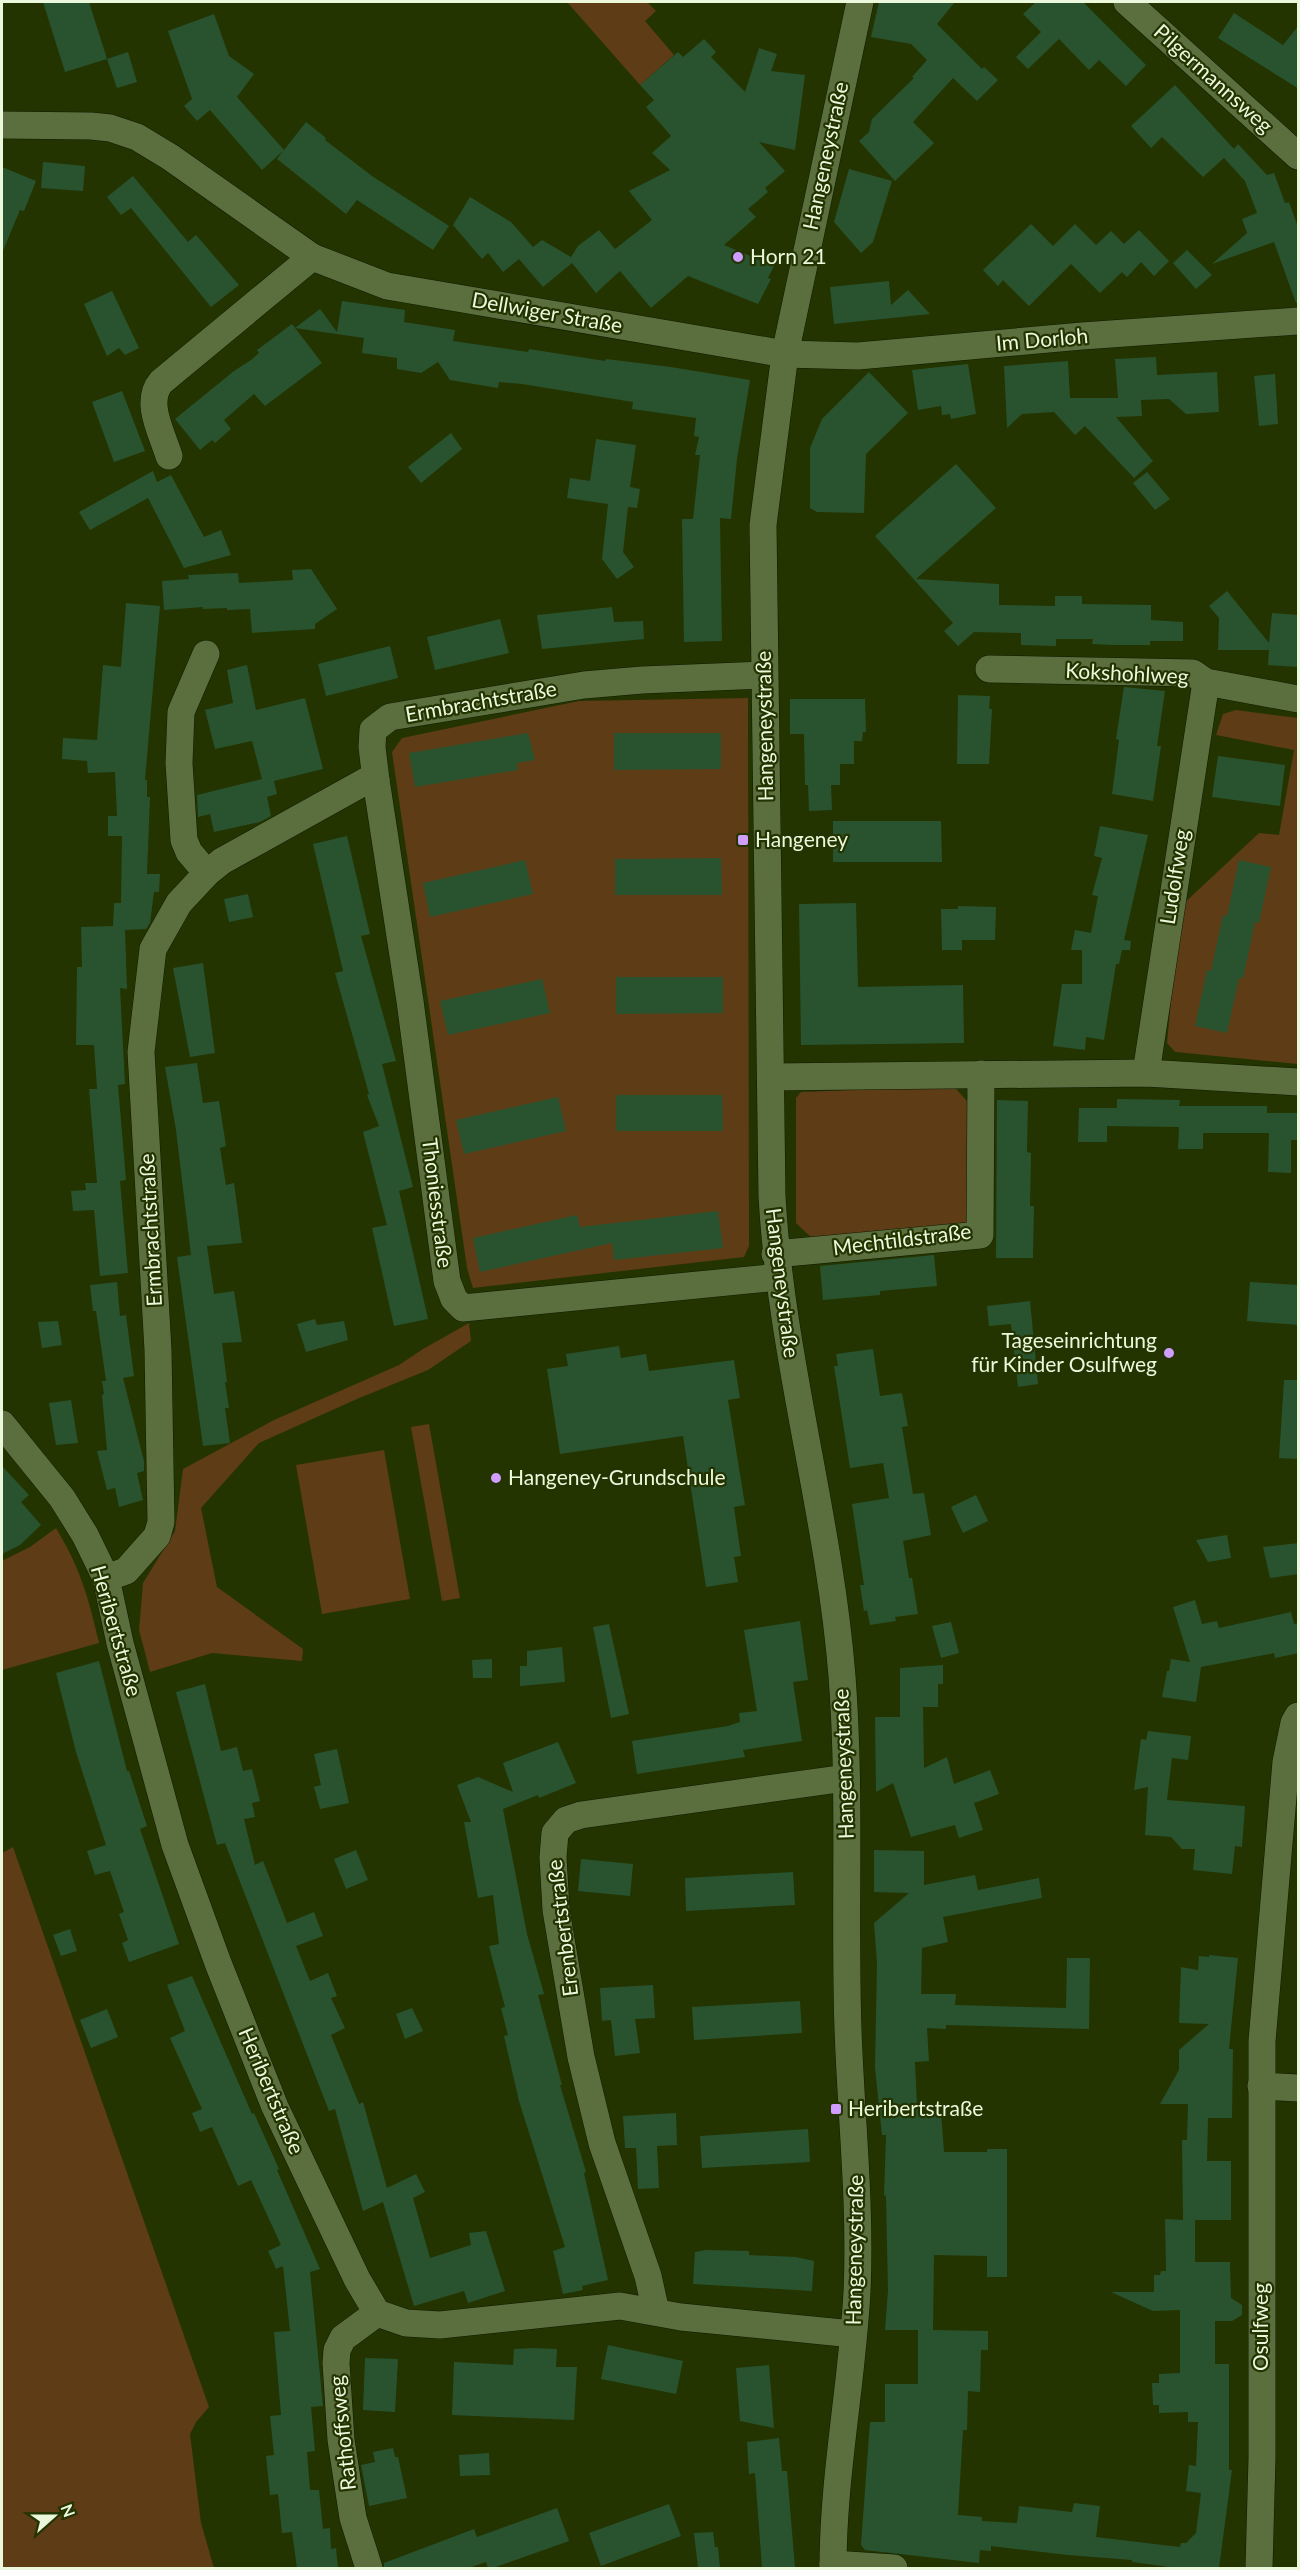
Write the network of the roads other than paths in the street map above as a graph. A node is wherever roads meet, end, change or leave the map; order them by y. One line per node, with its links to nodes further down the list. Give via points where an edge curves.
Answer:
1 (860, 2): 7 (street, Hangeneystraße)
2 (1127, 2): 4 (street, Pilgermannsweg)
3 (2, 125): 5 (street, Dellwiger Straße, via 91,126 136,137)
4 (1299, 156)
5 (312, 257): 7 (street, Dellwiger Straße, via 387,286); 8 (street, via 154,391 152,401)
6 (1299, 321): 7 (street, Im Dorloh, via 858,356)
7 (785, 354): 11 (street, Hangeneystraße, via 763,525)
8 (169, 456)
9 (206, 654): 15 (street, via 181,712 179,763 184,840)
10 (989, 669): 12 (street, Kokshohlweg, via 1193,673)
11 (764, 675): 14 (street, Ermbrachtstraße, via 584,685 390,717 373,730); 18 (street, Hangeneystraße)
12 (1206, 682): 13 (street, Kokshohlweg); 16 (street, Ludolfweg)
13 (1299, 699)
14 (376, 780): 15 (street, Ermbrachtstraße, via 366,781 326,803); 20 (street, Thoniesstraße, via 447,1281 454,1299 464,1308)
15 (207, 873): 22 (street, Ermbrachtstraße, via 179,903 153,949 141,1052 157,1339 161,1522 158,1536 126,1570)
16 (1146, 1073): 17 (street); 19 (street)
17 (981, 1074): 18 (street); 20 (street, Mechtildstraße, via 980,1235)
18 (771, 1077): 20 (street, Hangeneystraße)
19 (1299, 1082)
20 (777, 1265): 24 (street, Hangeneystraße, via 832,1592 842,1676)
21 (2, 1424): 22 (street, Heribertstraße, via 62,1498)
22 (106, 1578): 28 (street, Heribertstraße, via 175,1845 218,1963 275,2107)
23 (1299, 1716): 25 (street, Osulfweg, via 1286,1762)
24 (846, 1778): 27 (street, Erenbertstraße, via 581,1815 566,1820 555,1833 556,1910 581,2057 602,2143 648,2276); 29 (street, Hangeneystraße, via 848,2030 859,2204)
25 (1261, 2086): 26 (street); 33 (street, Osulfweg)
26 (1299, 2088)
27 (656, 2312): 28 (street, via 620,2306 440,2325 406,2323); 29 (street)
28 (377, 2313): 31 (street, Rathoffsweg, via 343,2338 336,2362 341,2440 353,2518)
29 (853, 2334): 30 (street, Hangeneystraße)
30 (833, 2566): 32 (street)
31 (369, 2568)
32 (894, 2568)
33 (1259, 2568)

